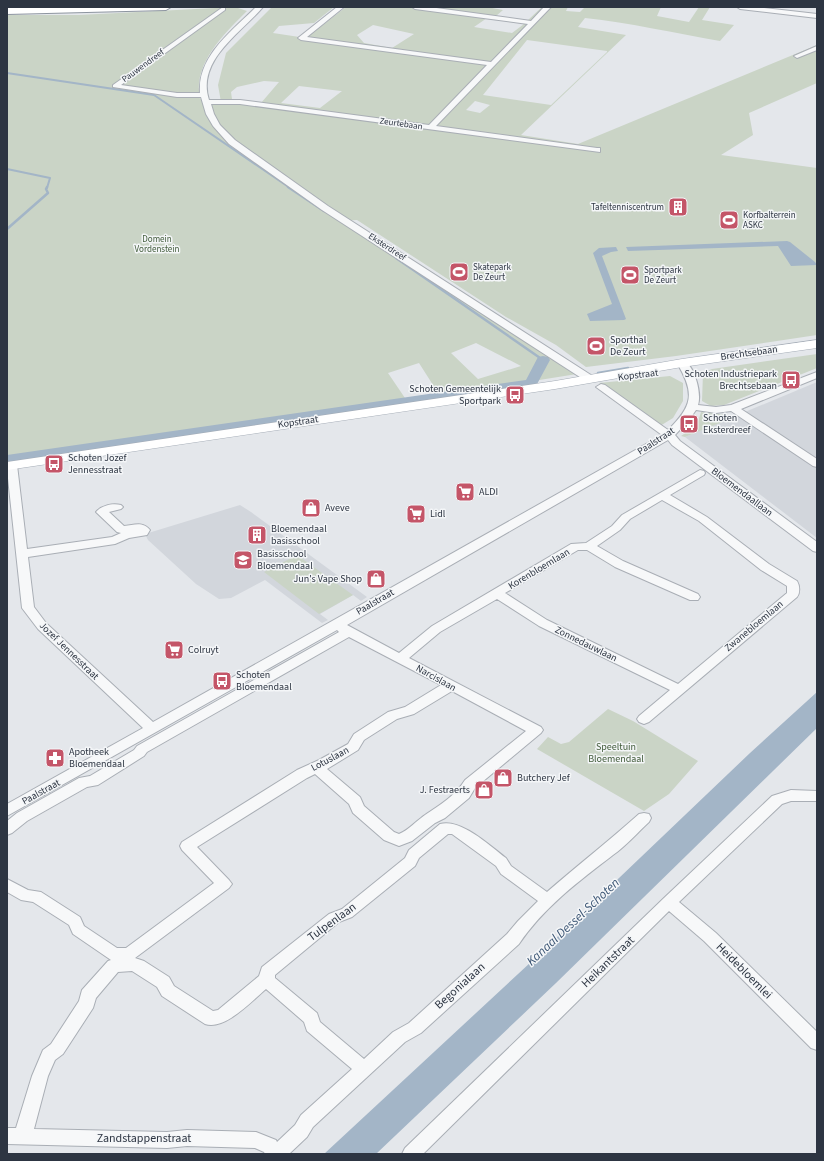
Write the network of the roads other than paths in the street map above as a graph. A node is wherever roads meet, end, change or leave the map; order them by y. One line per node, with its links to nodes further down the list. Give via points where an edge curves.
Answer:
1 (166, 7): 8 (highway)
2 (260, 7): 14 (street, via 218,49 207,69 203,84)
3 (341, 7): 13 (street, via 301,38)
4 (415, 7): 10 (street)
5 (548, 7): 10 (street)
6 (740, 7): 9 (street)
7 (224, 9): 14 (street, Pauwendreef, via 115,86)
8 (7, 11)
9 (817, 16)
10 (532, 23): 13 (street)
11 (817, 48): 12 (street)
12 (797, 56)
13 (493, 64): 15 (street)
14 (205, 99): 15 (street, Zeurtebaan); 21 (street, Eksterdreef, via 217,126 232,142 325,208)
15 (430, 128): 16 (street, Zeurtebaan)
16 (597, 150)
17 (817, 344): 19 (main road, Brechtsebaan)
18 (817, 348): 19 (main road, Brechtsebaan)
19 (684, 366): 21 (main road, Kopstraat, via 622,377); 23 (street, via 695,388)
20 (817, 374): 24 (street)
21 (590, 379): 27 (main road, Kopstraat)
22 (601, 387): 25 (street)
23 (693, 407): 24 (street, via 716,410); 25 (street, Paalstraat, via 689,415)
24 (733, 408): 26 (street)
25 (669, 435): 32 (street, Bloemendaallaan, via 676,443); 36 (street, Paalstraat)
26 (817, 464)
27 (10, 466): 33 (street, Jozef Jennesstraat)
28 (700, 473): 29 (street, Korenbloemlaan)
29 (663, 496): 31 (street, Korenbloemlaan, via 626,517 616,528); 39 (street, Zwanebloemlaan, via 703,519 765,567 793,584 793,594)
30 (117, 507): 33 (street, via 102,512 124,532 115,540)
31 (589, 546): 34 (street, Korenbloemlaan, via 576,547); 35 (street, via 619,564)
32 (817, 548)
33 (21, 554): 41 (street, Jozef Jennesstraat, via 28,608 42,626)
34 (498, 594): 37 (street, Korenbloemlaan, via 436,629); 39 (street, Zonnedauwlaan, via 543,623)
35 (694, 597)
36 (343, 628): 37 (street, Narcislaan); 41 (street, Paalstraat); 46 (street, Paalstraat, via 273,676 267,677 142,749 139,754 93,780 84,782 22,817)
37 (401, 658): 38 (street, Narcislaan)
38 (450, 686): 42 (street, Lotuslaan, via 409,711 393,715 359,737 353,747); 42 (street, Narcislaan, via 536,730 470,784 464,794 440,814 407,837 399,840 389,836 358,809 355,801)
39 (678, 689): 40 (street, Zwanebloemlaan)
40 (644, 719)
41 (152, 729): 44 (street, Paalstraat)
42 (316, 768): 47 (street, Lotuslaan, via 302,774 186,846 224,884 129,954 116,955 78,930 75,921 36,896 26,896)
43 (817, 796): 49 (street, Heikantstraat, via 782,796)
44 (7, 811)
45 (644, 818): 48 (street, Begonialaan)
46 (7, 829)
47 (7, 885)
48 (548, 900): 50 (street, Tulpenlaan, via 455,829 445,828 414,854 410,862 347,913 334,918 268,972); 52 (street, Begonialaan, via 522,925 513,939 415,1028 399,1036)
49 (669, 902): 51 (street, Heidebloemlei); 55 (street, Heikantstraat)
50 (266, 980): 52 (street, via 310,1018 313,1026); 53 (street, Tulpenlaan, via 223,1015 211,1019 166,990 163,982 138,966 114,966 88,995 87,1003 57,1049 49,1055)
51 (817, 1043)
52 (364, 1069): 54 (street, Begonialaan)
53 (15, 1136): 54 (street, Zandstappenstraat, via 256,1140 270,1146)
54 (275, 1154)
55 (411, 1154)

